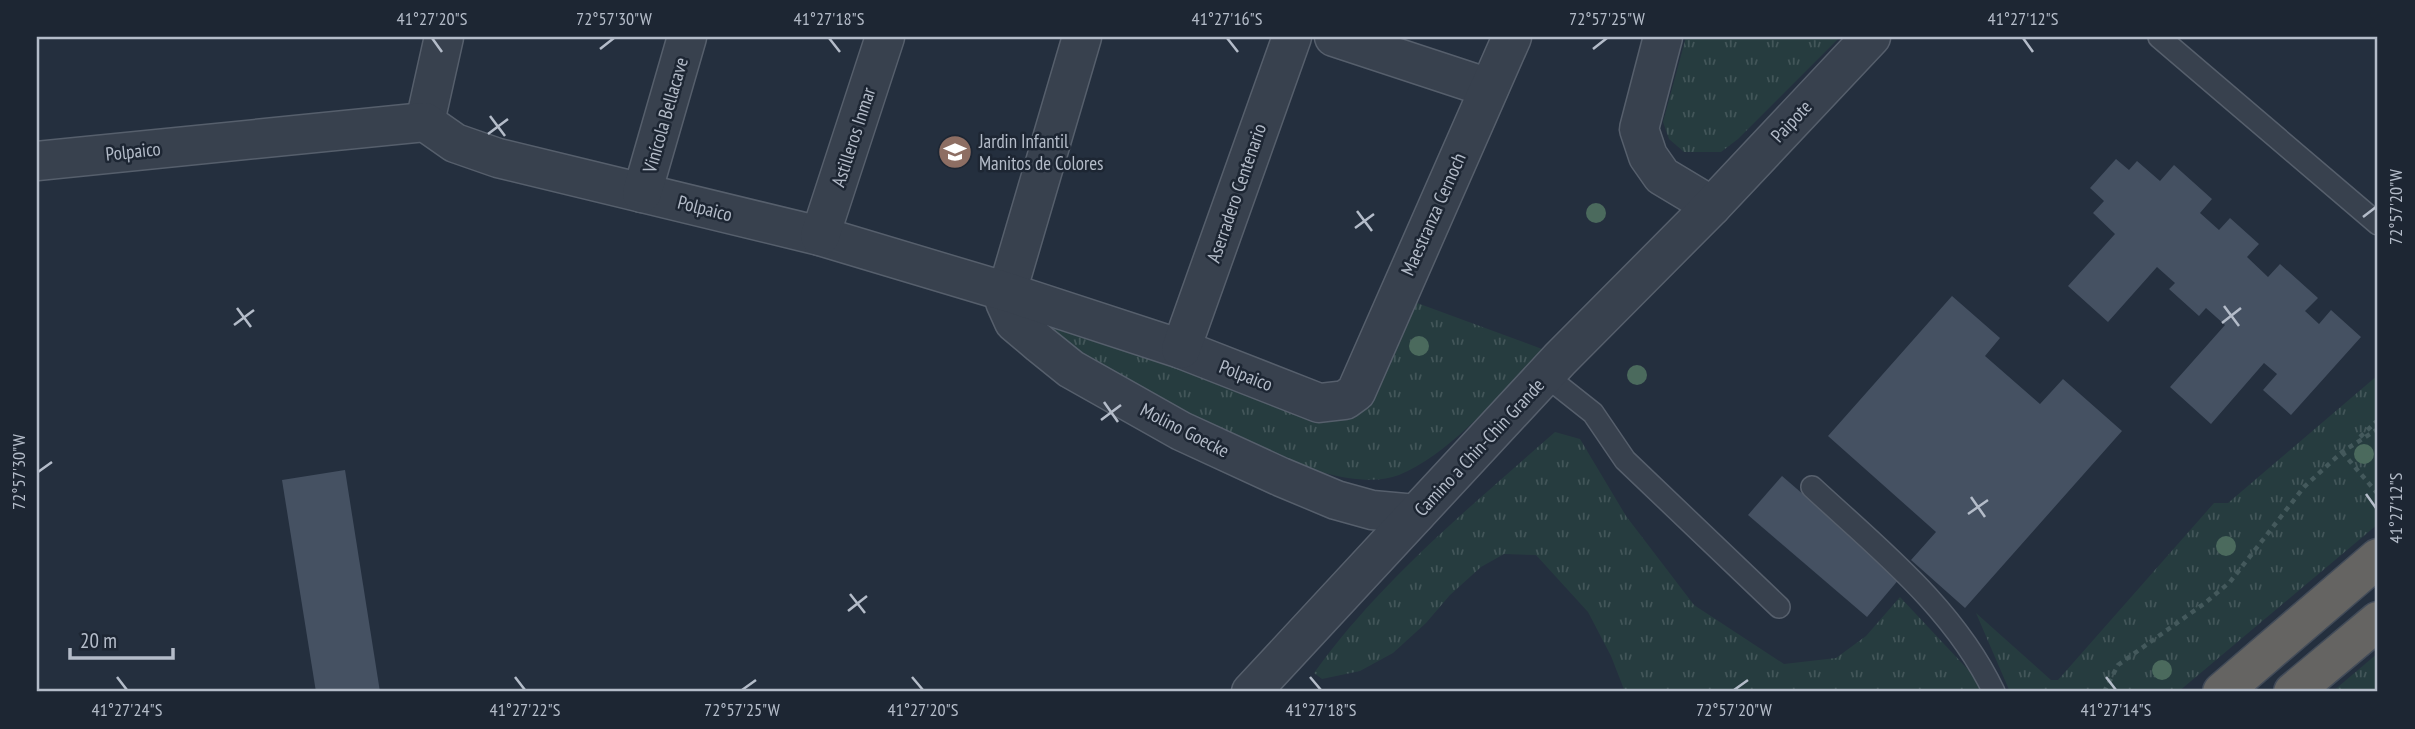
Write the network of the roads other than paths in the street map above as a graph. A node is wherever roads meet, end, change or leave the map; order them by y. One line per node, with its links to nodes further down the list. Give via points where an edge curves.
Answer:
1 (444, 37): 12 (street)
2 (687, 37): 14 (street, Vinícola Bellacave)
3 (885, 37): 17 (street, Astilleros Inmar)
4 (1082, 37): 18 (street)
5 (1292, 37): 19 (street, Aserradero Centenario)
6 (1334, 37): 11 (street)
7 (1512, 37): 11 (street, Maestranza Cernoch)
8 (1663, 37): 15 (street, via 1639,129 1648,156 1662,176)
9 (1871, 37): 15 (street, Paipote)
10 (2159, 37): 16 (lane)
11 (1489, 88): 21 (street, Maestranza Cernoch)
12 (425, 122): 13 (street, Polpaico); 14 (street, Polpaico, via 455,143 498,158)
13 (37, 161)
14 (642, 193): 17 (street, Polpaico)
15 (1712, 206): 20 (street, Camino a Chin-Chin Grande)
16 (2378, 225)
17 (820, 236): 18 (street, Polpaico)
18 (1007, 292): 19 (street, Polpaico); 23 (street, Molino Goecke, via 1005,302 1014,322 1071,369 1181,430 1336,499 1372,510)
19 (1181, 349): 21 (street, Polpaico, via 1319,403 1345,400)
20 (1545, 375): 23 (street, Camino a Chin-Chin Grande); 25 (lane, via 1593,413 1625,460)
21 (1356, 392)
22 (1812, 487): 28 (lane, via 1918,586 1976,659)
23 (1416, 513): 27 (street, Camino a Chin-Chin Grande)
24 (2378, 558): 29 (highway)
25 (1779, 607)
26 (2378, 621): 30 (highway)
27 (1251, 692)
28 (1994, 692)
29 (2222, 692)
30 (2293, 692)

